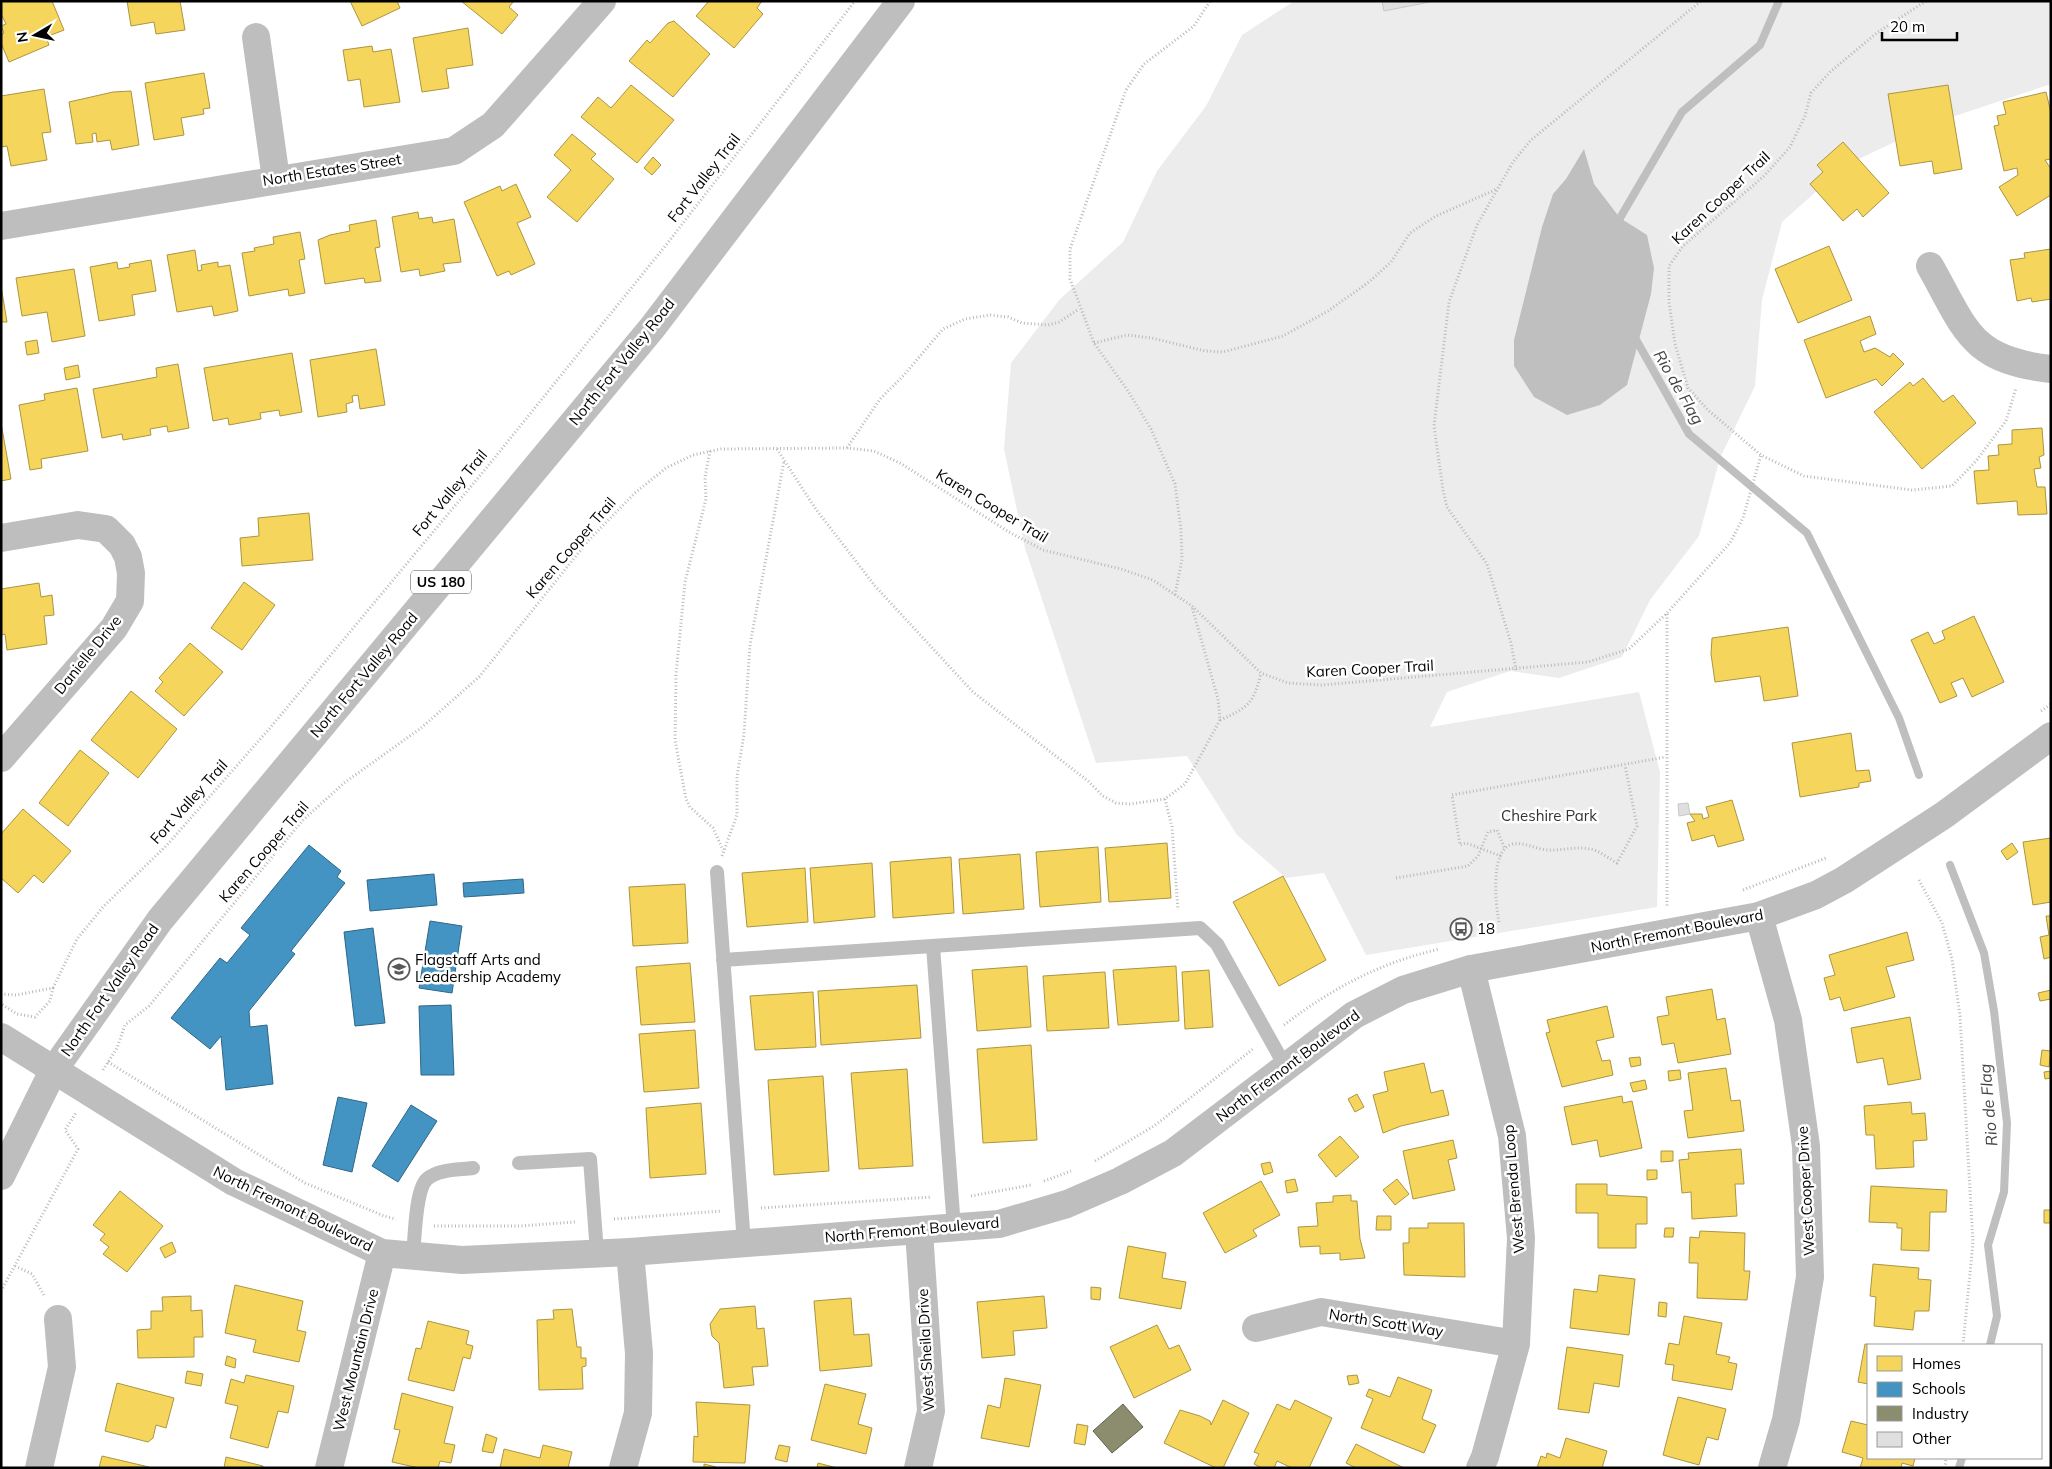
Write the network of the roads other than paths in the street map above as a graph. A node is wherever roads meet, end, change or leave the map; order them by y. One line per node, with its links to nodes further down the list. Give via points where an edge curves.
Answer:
1 (602, 1): 4 (street, North Estates Street, via 493,125 454,151)
2 (901, 1): 18 (street, North Fort Valley Road / US 180, via 652,328 160,920)
3 (256, 37): 4 (street)
4 (276, 179): 5 (street, North Estates Street)
5 (1, 226)
6 (1930, 266): 7 (street, via 1970,337 1992,355 2022,366)
7 (2051, 369)
8 (1, 538): 10 (street, Danielle Drive, via 78,524 106,529 122,545 132,573 130,601 114,628)
9 (2043, 726): 12 (street, North Fremont Boulevard, via 1944,815 1844,880 1816,895)
10 (1, 758)
11 (717, 872): 14 (lane)
12 (1759, 916): 15 (street, North Fremont Boulevard); 37 (street, West Cooper Drive, via 1788,1020 1806,1146 1810,1277 1786,1420)
13 (933, 946): 14 (lane); 17 (lane, via 1200,928 1217,944); 22 (lane)
14 (723, 960): 24 (lane)
15 (1471, 969): 17 (street, North Fremont Boulevard, via 1403,990 1362,1011); 31 (street, West Brenda Loop, via 1512,1136 1521,1238)
16 (1, 1037): 18 (street, North Fremont Boulevard)
17 (1285, 1066): 22 (street, North Fremont Boulevard, via 1173,1153 1120,1181 1067,1204 999,1224)
18 (53, 1071): 21 (street, North Fort Valley Road / US 180); 26 (street, North Fremont Boulevard, via 234,1182)
19 (519, 1163): 27 (lane, via 590,1159)
20 (473, 1168): 28 (lane, via 441,1172 426,1179 419,1196)
21 (1, 1176)
22 (954, 1228): 23 (street, North Fremont Boulevard)
23 (919, 1231): 24 (street, North Fremont Boulevard); 35 (street, West Sheila Drive, via 931,1411)
24 (744, 1244): 25 (street, North Fremont Boulevard)
25 (630, 1252): 27 (street, North Fremont Boulevard); 34 (street, via 639,1353 638,1413)
26 (382, 1253): 28 (street, North Fremont Boulevard); 33 (street, West Mountain Drive)
27 (597, 1254): 28 (street, North Fremont Boulevard, via 462,1260)
28 (413, 1256)
29 (58, 1319): 32 (street, via 62,1367)
30 (1256, 1328): 31 (street, North Scott Way, via 1321,1312)
31 (1516, 1344): 36 (street, West Brenda Loop)
32 (39, 1468)
33 (330, 1468)
34 (623, 1468)
35 (918, 1468)
36 (1480, 1468)
37 (1772, 1468)

